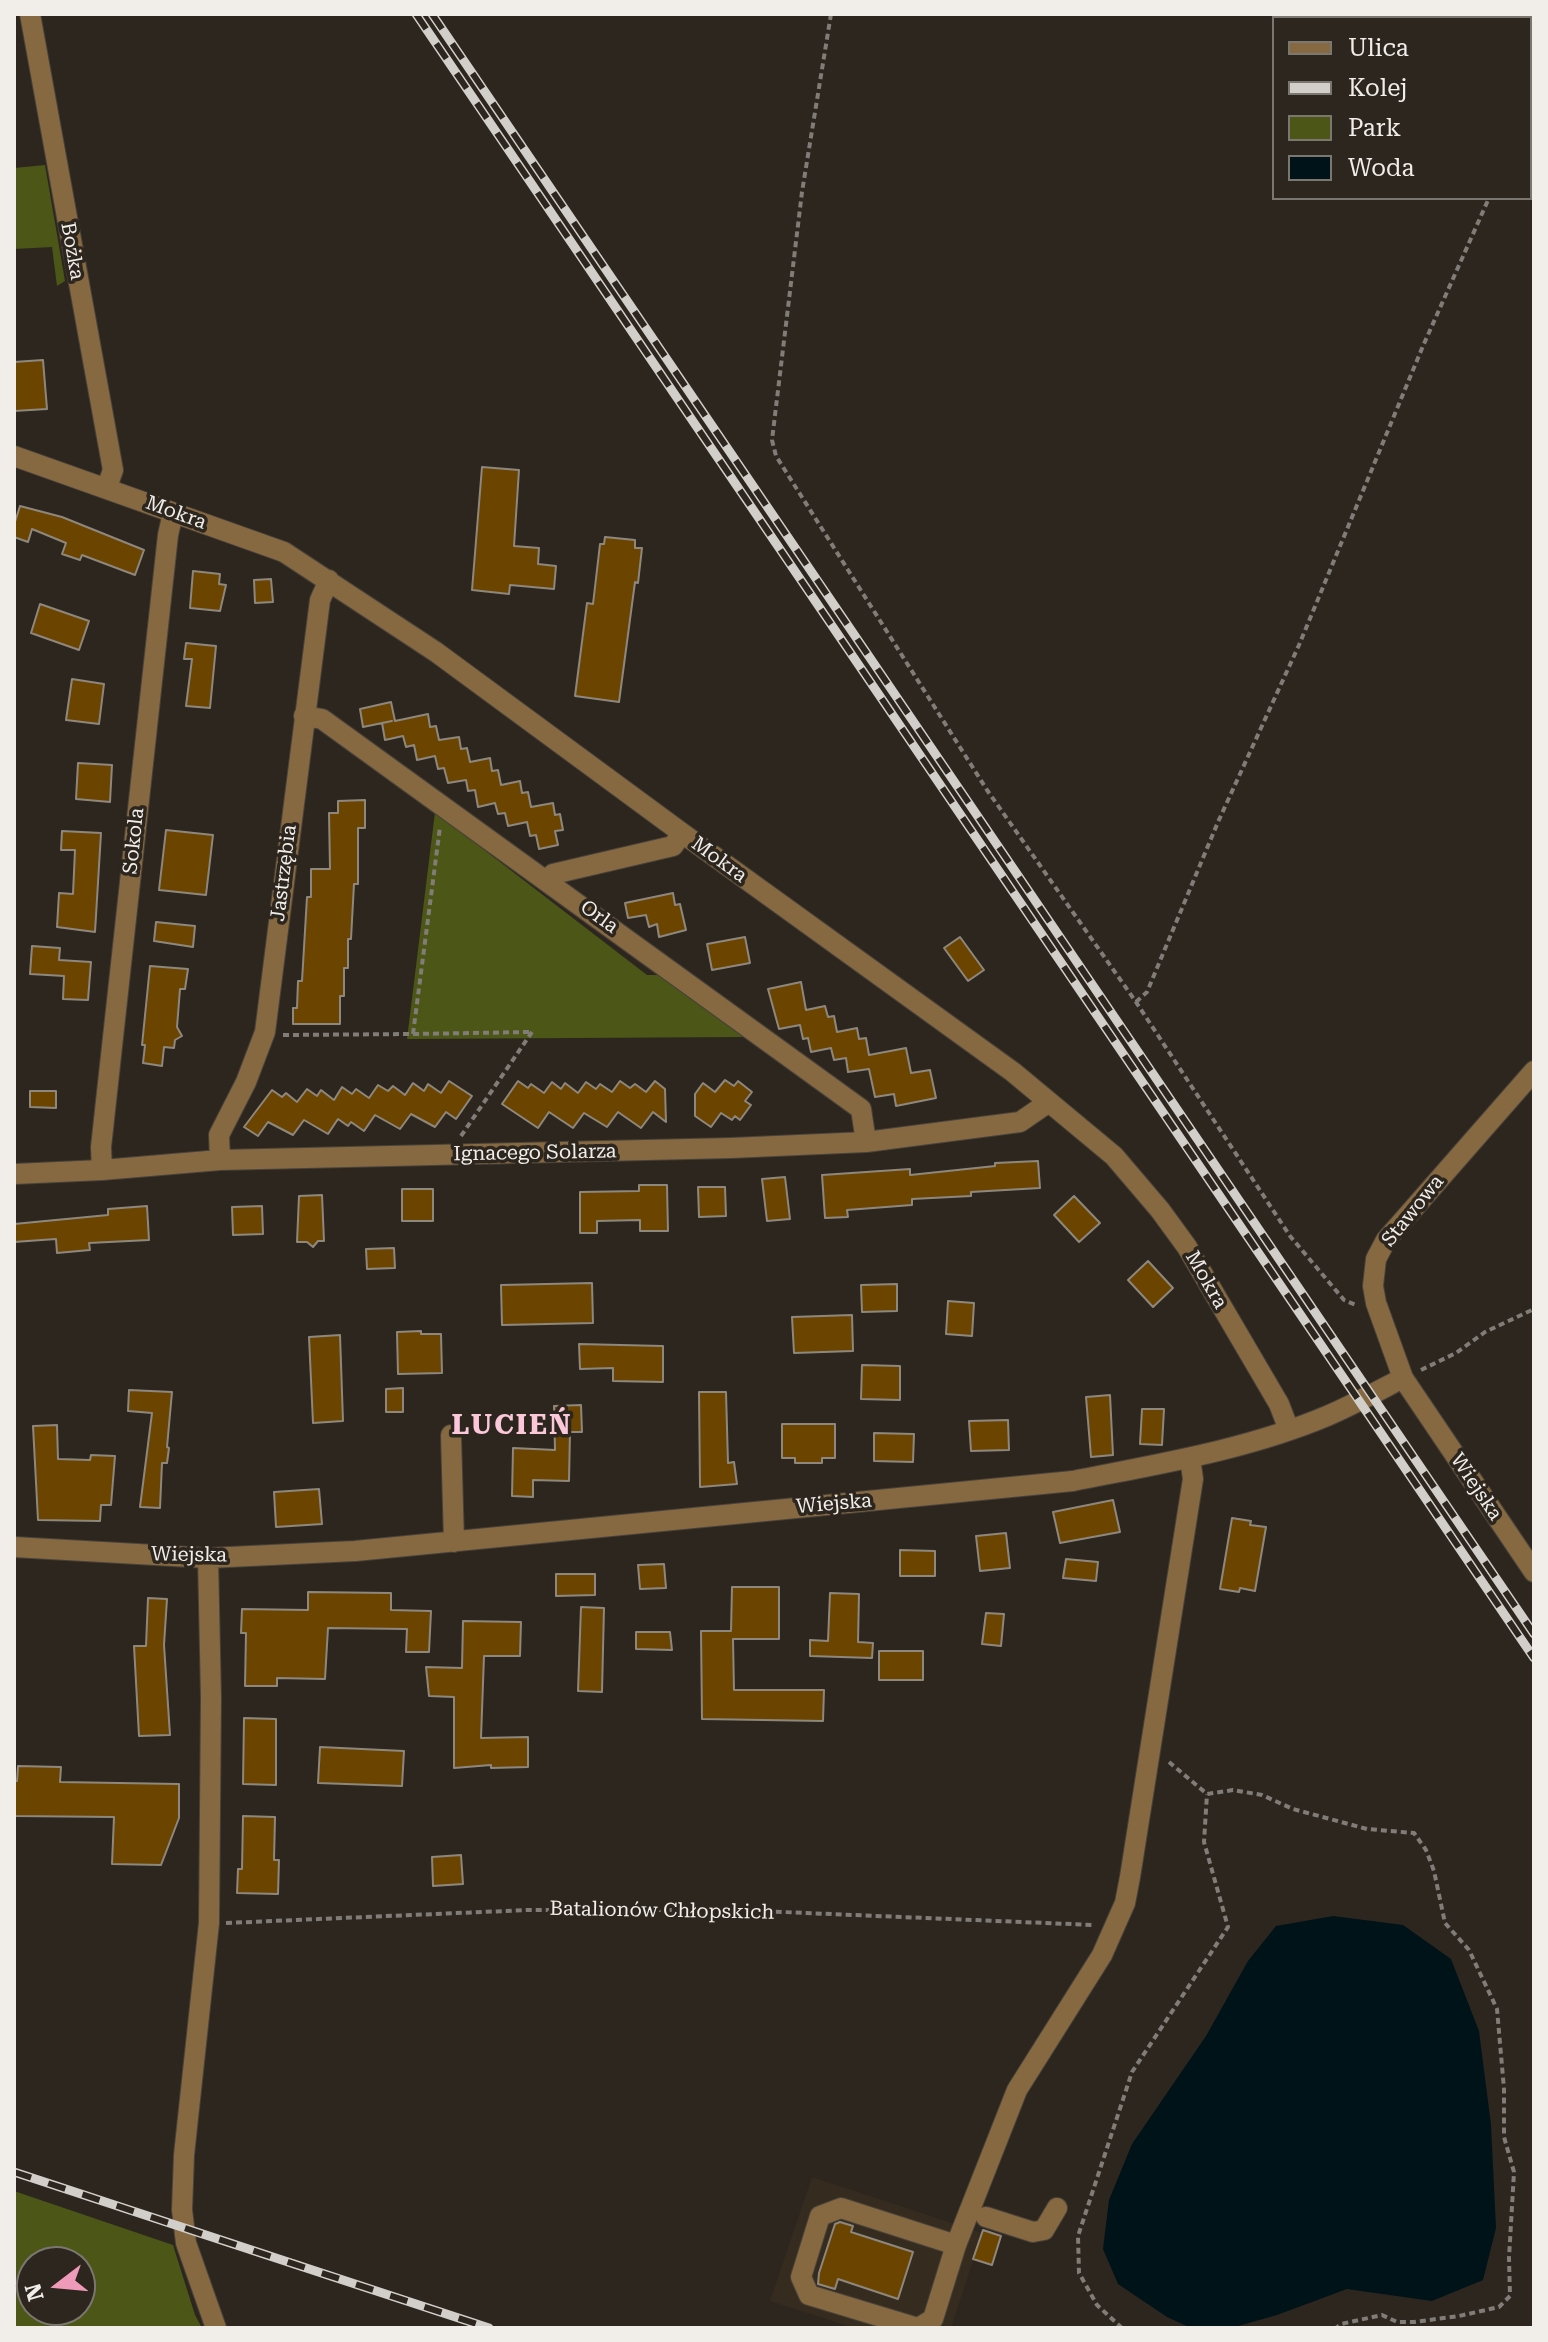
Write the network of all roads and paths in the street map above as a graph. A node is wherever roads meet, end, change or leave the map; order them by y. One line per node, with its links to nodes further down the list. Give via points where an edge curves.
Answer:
1 (30, 14): 5 (street, Bożka, via 113,470)
2 (831, 14): 12 (path, via 802,192 772,440 776,456 987,790)
3 (1488, 200): 12 (path, via 1147,992)
4 (14, 456): 5 (street, Mokra)
5 (107, 487): 6 (street, Mokra)
6 (173, 513): 7 (street, Mokra, via 284,552); 20 (street, Sokola)
7 (329, 580): 8 (street, Jastrzębia, via 320,600); 10 (street, Mokra)
8 (304, 716): 9 (street, Orla, via 322,719); 13 (street, Jastrzębia)
9 (443, 804): 11 (street, Orla); 14 (path)
10 (682, 833): 11 (street, via 673,846 553,874); 16 (street, Mokra)
11 (547, 880): 17 (street, Orla, via 861,1109)
12 (1136, 1002): 22 (path, via 1290,1236 1344,1300 1358,1306)
13 (265, 1032): 14 (path); 19 (street, Jastrzębia, via 219,1135)
14 (413, 1034): 18 (path, via 532,1032 456,1144)
15 (1534, 1071): 22 (street, Stawowa, via 1386,1240 1373,1272)
16 (1049, 1102): 17 (street, Ignacego Solarza, via 1020,1122); 25 (street, Mokra, via 1114,1156 1174,1228 1279,1404)
17 (866, 1142): 18 (street, Ignacego Solarza)
18 (457, 1155): 19 (street, Ignacego Solarza)
19 (220, 1160): 20 (street, Ignacego Solarza)
20 (102, 1170): 21 (street, Ignacego Solarza)
21 (14, 1174)
22 (1376, 1303): 24 (street, Stawowa)
23 (1534, 1309): 24 (path)
24 (1403, 1378): 25 (street, Wiejska); 31 (street, Wiejska)
25 (1289, 1430): 27 (street, Wiejska)
26 (451, 1435): 28 (street)
27 (1190, 1458): 28 (street, Wiejska, via 1073,1481); 32 (street, via 1193,1479)
28 (454, 1542): 30 (street, Wiejska)
29 (14, 1547): 30 (street, Wiejska)
30 (208, 1558): 34 (street)
31 (1534, 1572)
32 (1148, 1757): 33 (path, via 1166,1760); 35 (street, via 1125,1903)
33 (1207, 1794): 40 (path, via 1204,1842 1228,1927 1132,2072 1078,2236 1079,2273 1097,2305); 41 (path, via 1233,1790 1262,1795 1367,1829 1414,1833 1434,1871 1445,1923 1469,1950 1497,2009 1504,2137 1514,2172 1510,2296 1499,2307 1459,2316 1397,2322 1382,2315)
34 (209, 1923): 35 (path, Batalionów Chłopskich, via 528,1910 735,1910 1100,1926); 39 (street, via 182,2210 186,2243)
35 (1114, 1931): 38 (street, via 1017,2090)
36 (1057, 2208): 37 (street, via 1044,2230 1033,2232)
37 (986, 2217)
38 (960, 2236): 38 (street, via 841,2208 820,2216 801,2277 809,2295 918,2328 933,2319)
39 (216, 2328)
40 (1122, 2328)
41 (1336, 2328)

